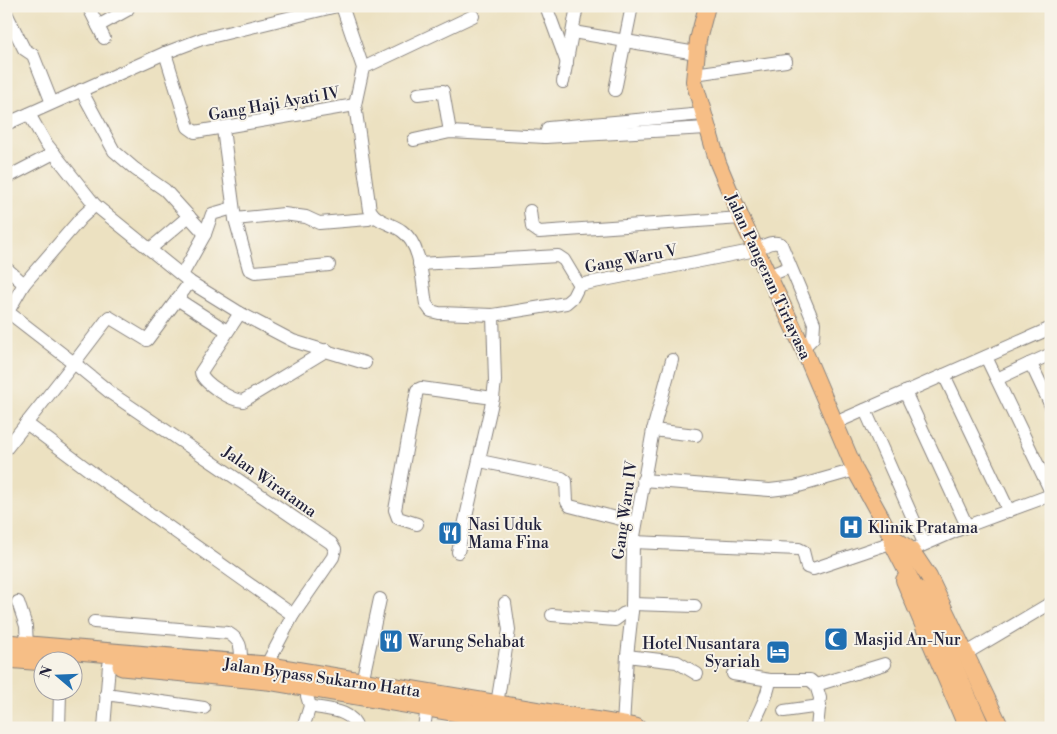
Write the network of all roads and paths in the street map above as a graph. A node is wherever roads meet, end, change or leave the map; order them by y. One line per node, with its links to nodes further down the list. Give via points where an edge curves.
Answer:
1 (88, 6): 11 (street)
2 (129, 6): 11 (street, via 128,10)
3 (337, 6): 15 (street, via 202,39)
4 (342, 6): 19 (street)
5 (546, 6): 18 (street)
6 (577, 6): 12 (street)
7 (632, 6): 14 (street)
8 (707, 6): 16 (main road, Jalan Pangeran Tirtayasa)
9 (6, 13): 25 (street, via 24,49 33,55)
10 (473, 16): 19 (street)
11 (98, 26): 13 (street)
12 (573, 32): 14 (street); 18 (street)
13 (104, 38)
14 (626, 41): 16 (street); 23 (street)
15 (165, 53): 22 (street); 30 (street, Gang Haji Ayati IV, via 188,127 194,132)
16 (696, 53): 20 (main road, Jalan Pangeran Tirtayasa)
17 (786, 61): 20 (street)
18 (567, 63): 21 (street)
19 (363, 68): 26 (street)
20 (694, 74): 28 (main road, Jalan Pangeran Tirtayasa)
21 (563, 82)
22 (81, 90): 25 (street); 38 (street, via 114,151 165,190)
23 (615, 90)
24 (418, 94): 31 (street, via 443,91)
25 (52, 103): 27 (street)
26 (355, 106): 30 (street, Gang Haji Ayati IV); 39 (street, via 368,199)
27 (29, 114): 29 (street); 33 (street)
28 (705, 121): 31 (street, via 545,137); 40 (main road, Jalan Pangeran Tirtayasa, via 718,164)
29 (6, 124)
30 (223, 129): 37 (street)
31 (450, 132): 32 (street)
32 (414, 140)
33 (54, 153): 34 (street); 35 (street)
34 (6, 178)
35 (95, 206): 42 (street); 50 (street)
36 (530, 211): 40 (street, via 532,227 539,232)
37 (234, 213): 39 (street, via 295,214 319,223); 41 (street, via 212,214); 45 (street, via 252,271)
38 (189, 216): 41 (street); 42 (street)
39 (374, 217): 44 (street, via 402,230 410,238)
40 (741, 218): 43 (main road, Jalan Pangeran Tirtayasa)
41 (205, 234): 49 (street)
42 (150, 249): 49 (street)
43 (756, 250): 46 (street, Gang Waru V, via 772,242 781,244); 48 (main road, Jalan Pangeran Tirtayasa); 51 (street, Gang Waru V)
44 (419, 264): 51 (street, via 558,256 564,260); 55 (street, Gang Waru V, via 426,304 431,311)
45 (329, 265)
46 (790, 266): 48 (street); 59 (street, via 814,323 813,338)
47 (6, 268): 50 (street)
48 (768, 276): 59 (main road, Jalan Pangeran Tirtayasa)
49 (186, 278): 52 (street); 53 (street)
50 (24, 284): 54 (street)
51 (579, 285): 55 (street, Gang Waru V, via 566,303)
52 (177, 299): 57 (street); 64 (street, via 147,340 112,318 106,319)
53 (240, 313): 57 (street); 58 (street)
54 (7, 314): 64 (street, Jalan Wiratama)
55 (493, 315): 71 (street)
56 (1051, 328): 62 (street)
57 (227, 331): 65 (street, via 201,372 204,381 237,401 243,401)
58 (293, 341): 60 (street); 65 (street)
59 (803, 348): 75 (main road, Jalan Pangeran Tirtayasa)
60 (327, 350): 65 (street); 66 (street)
61 (1051, 354): 67 (street)
62 (986, 357): 68 (street); 69 (street)
63 (672, 360): 76 (street, Gang Waru IV)
64 (74, 363): 74 (street); 98 (street, Jalan Wiratama, via 112,394 331,543 335,549 333,557)
65 (306, 363)
66 (364, 363)
67 (1029, 364): 69 (street); 72 (street)
68 (944, 375): 70 (street); 83 (street)
69 (997, 379): 82 (street)
70 (905, 392): 73 (street); 86 (street)
71 (493, 398): 79 (street); 85 (street, via 417,390 395,510 398,518)
72 (1051, 406)
73 (865, 410): 75 (street); 89 (street)
74 (26, 423): 78 (street); 98 (street)
75 (836, 423): 80 (main road, Jalan Pangeran Tirtayasa)
76 (654, 430): 77 (street); 81 (street, Gang Waru IV)
77 (696, 435)
78 (6, 449)
79 (480, 461): 84 (street, via 562,478 566,481 570,506); 90 (street)
80 (855, 470): 81 (street, via 795,487 770,490); 87 (main road, Jalan Pangeran Tirtayasa)
81 (643, 480): 84 (street, Gang Waru IV)
82 (1051, 494): 83 (street)
83 (1009, 511): 86 (street)
84 (636, 523): 88 (street, Gang Waru IV)
85 (417, 524)
86 (967, 526): 89 (street)
87 (891, 538): 88 (street, via 812,569 807,567 803,551 799,549); 89 (main road, Jalan Pangeran Tirtayasa); 91 (main road, Jalan Pangeran Tirtayasa, via 914,586); 137 (main road, Jalan Pangeran Tirtayasa)
88 (633, 542): 97 (street, Gang Waru IV)
89 (913, 549): 91 (main road, Jalan Pangeran Tirtayasa); 105 (main road, Jalan Pangeran Tirtayasa, via 930,577)
90 (458, 552)
91 (922, 593): 105 (main road, Jalan Pangeran Tirtayasa)
92 (380, 599): 115 (street)
93 (18, 602): 102 (street, via 26,626)
94 (505, 603): 122 (street, via 509,630)
95 (1051, 603): 105 (street)
96 (695, 606): 97 (street)
97 (632, 608): 99 (street, via 615,620); 103 (street, Gang Waru IV)
98 (293, 615): 111 (street, Jalan Wiratama)
99 (552, 615)
100 (94, 622): 108 (street, via 228,633 241,645)
101 (6, 644): 102 (highway, Jalan Bypass Sukarno Hatta)
102 (27, 646): 108 (highway, Jalan Bypass Sukarno Hatta)
103 (627, 656): 112 (street, via 677,662); 127 (street, Gang Waru IV)
104 (6, 658): 106 (highway)
105 (960, 658): 128 (main road, Jalan Pangeran Tirtayasa); 138 (main road)
106 (32, 660)
107 (82, 663): 110 (highway, Jalan Bypass Sukarno Hatta)
108 (241, 664): 111 (highway, Jalan Bypass Sukarno Hatta)
109 (885, 664): 116 (street)
110 (109, 665): 117 (highway, Jalan Bypass Sukarno Hatta); 118 (street)
111 (266, 666): 115 (highway, Jalan Bypass Sukarno Hatta)
112 (697, 674)
113 (733, 674): 114 (street)
114 (770, 680): 116 (street, via 810,680); 135 (street, via 767,699)
115 (362, 682): 119 (highway, Jalan Bypass Sukarno Hatta)
116 (816, 685): 124 (street)
117 (308, 687): 119 (highway, Jalan Bypass Sukarno Hatta); 123 (street, via 306,696)
118 (106, 694): 125 (street); 130 (street)
119 (397, 694): 120 (highway, Jalan Bypass Sukarno Hatta)
120 (428, 700): 122 (highway, Jalan Bypass Sukarno Hatta); 133 (street); 134 (highway, Jalan Bypass Sukarno Hatta)
121 (60, 702): 129 (street)
122 (497, 704): 127 (highway, Jalan Bypass Sukarno Hatta)
123 (310, 706): 131 (street); 132 (street, via 343,712)
124 (820, 706): 126 (street); 136 (street)
125 (204, 708)
126 (784, 711)
127 (630, 727)
128 (1000, 727)
129 (59, 728)
130 (104, 728)
131 (303, 728)
132 (358, 728)
133 (424, 728)
134 (553, 728)
135 (753, 728)
136 (817, 728)
137 (967, 728)
138 (982, 728)

